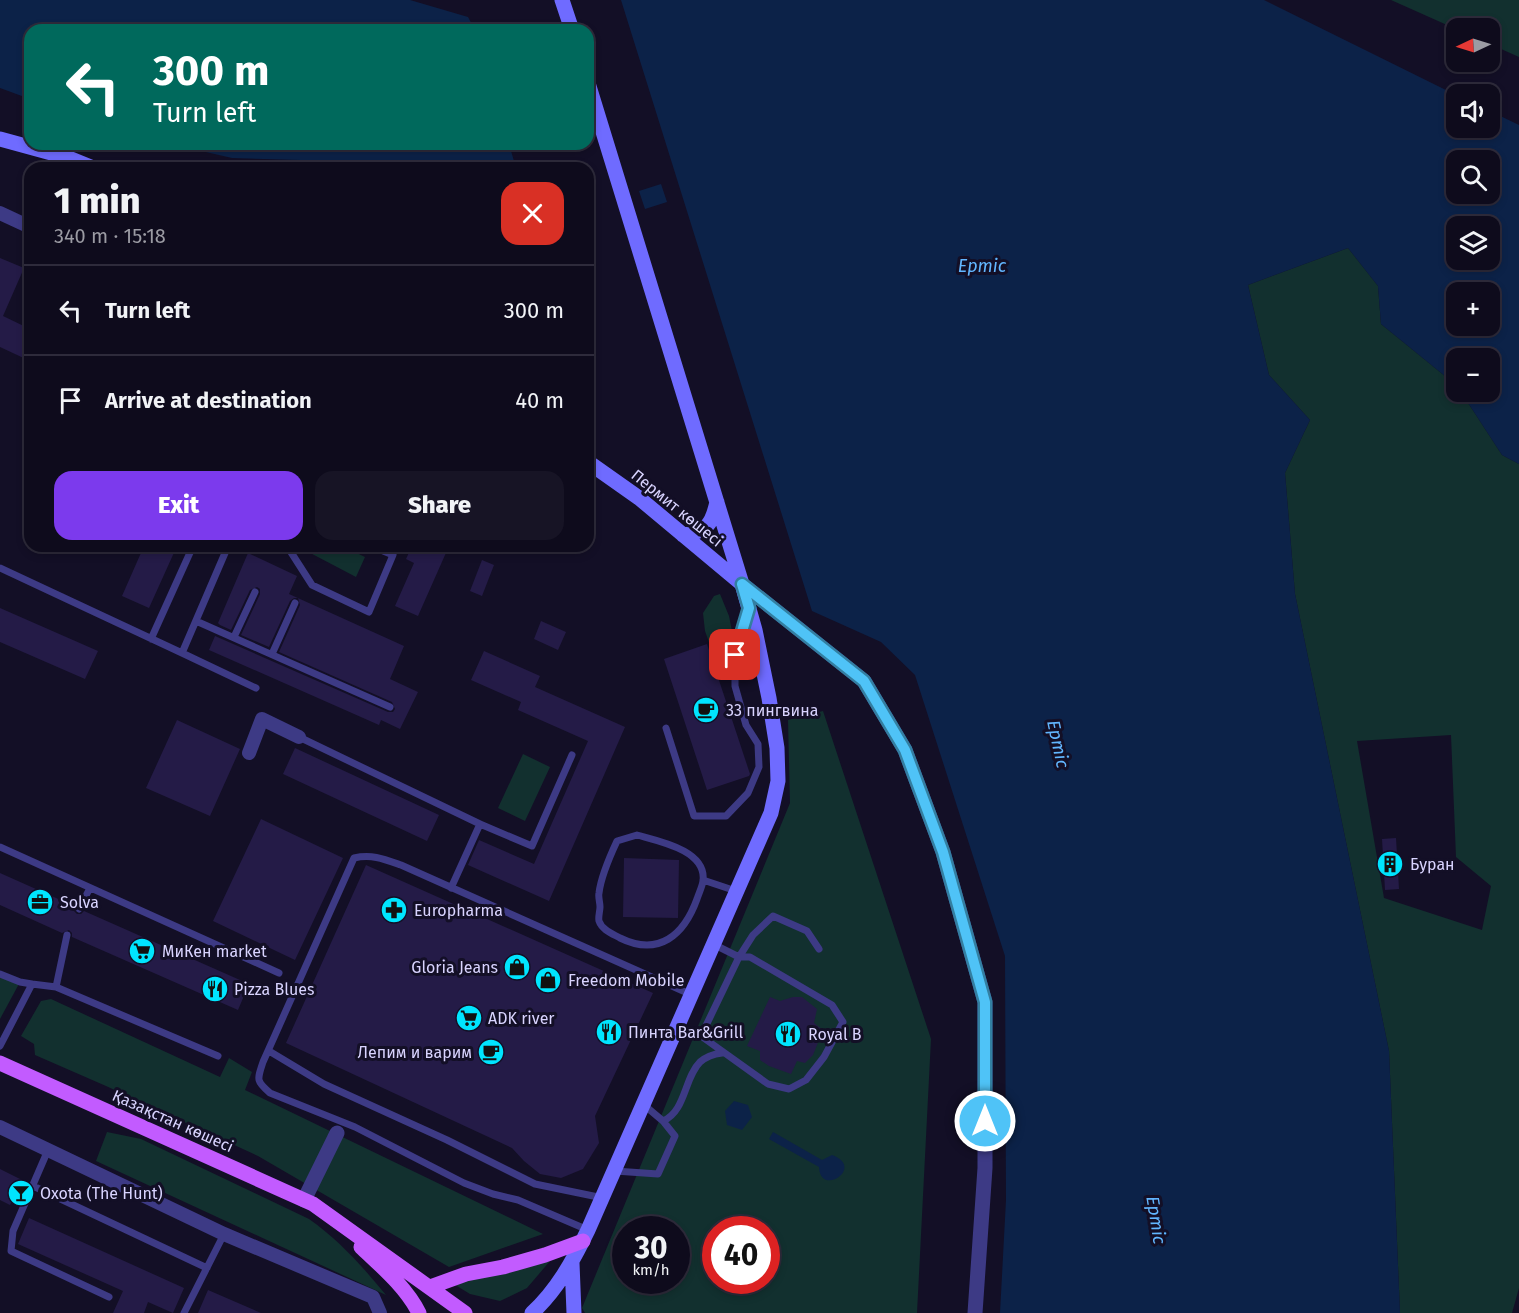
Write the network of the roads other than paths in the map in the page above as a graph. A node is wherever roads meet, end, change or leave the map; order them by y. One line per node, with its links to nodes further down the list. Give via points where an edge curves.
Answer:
1 (562, 0): 2 (main road)
2 (570, 24)
3 (594, 102): 11 (main road)
4 (0, 140): 5 (main road)
5 (24, 146)
6 (39, 150): 7 (main road)
7 (78, 162)
8 (0, 213): 9 (street)
9 (24, 224)
10 (594, 466): 12 (main road, Пермит көшесі)
11 (717, 502): 12 (main road, via 713,520 701,531); 18 (main road)
12 (683, 535): 18 (main road, Пермит көшесі)
13 (190, 552): 24 (lane)
14 (225, 552): 22 (lane)
15 (291, 552): 16 (lane, via 312,585 369,612 393,555)
16 (386, 552)
17 (0, 568): 24 (lane)
18 (742, 584): 21 (main road); 78 (street, via 864,681 905,750 943,852 985,1002 985,1168)
19 (255, 592): 23 (lane)
20 (295, 603): 26 (lane)
21 (749, 608): 29 (lane, via 735,655 735,686 746,725 758,744 759,767 748,794 726,816 694,816); 38 (main road, via 769,698 778,782 771,813)
22 (196, 621): 23 (lane); 25 (lane)
23 (234, 637): 26 (lane)
24 (151, 639): 25 (lane)
25 (182, 653): 27 (lane)
26 (272, 654): 28 (lane)
27 (256, 688)
28 (390, 707)
29 (666, 728)
30 (299, 737): 31 (street, via 262,719); 33 (lane)
31 (249, 753)
32 (572, 755): 33 (lane, via 532,846)
33 (480, 824): 37 (lane)
34 (0, 847): 36 (lane)
35 (703, 880): 35 (lane, via 697,861 682,849 637,835 618,841 599,892 599,920 604,928 635,945 669,940 691,915); 38 (lane)
36 (90, 888): 39 (lane); 44 (lane)
37 (451, 888): 48 (lane); 52 (lane, via 383,858 354,858)
38 (736, 891): 41 (main road)
39 (79, 909)
40 (67, 935): 47 (lane)
41 (713, 944): 43 (lane); 48 (main road)
42 (819, 949): 43 (lane, via 807,931 773,916 753,934)
43 (739, 957): 50 (lane); 53 (lane, via 750,957 832,1005 843,1022 806,1080 789,1089 768,1084)
44 (279, 973)
45 (0, 974): 46 (lane)
46 (32, 984): 47 (lane); 51 (lane)
47 (57, 987): 54 (lane)
48 (692, 995): 49 (main road)
49 (674, 1036): 50 (lane); 56 (main road)
50 (701, 1036): 53 (lane)
51 (0, 1046)
52 (269, 1051): 63 (lane, via 324,1084 536,1184); 67 (lane, via 258,1077 270,1094 356,1127 464,1183 518,1200)
53 (722, 1053): 57 (lane, via 699,1063 675,1112)
54 (218, 1056)
55 (0, 1063): 64 (main road, Қазақстан көшесі)
56 (644, 1105): 57 (lane); 61 (main road)
57 (663, 1121): 61 (lane, via 675,1136 657,1174)
58 (0, 1127): 60 (street)
59 (337, 1133): 64 (street)
60 (48, 1150): 62 (lane); 66 (street)
61 (615, 1171): 63 (main road)
62 (33, 1186): 69 (lane); 71 (lane, via 13,1231 10,1251)
63 (603, 1198): 67 (main road)
64 (304, 1200): 65 (main road, Қазақстан көшесі)
65 (329, 1215): 70 (main road, Қазақстан көшесі); 74 (main road, Қазақстан көшесі, via 387,1272)
66 (224, 1234): 69 (lane); 73 (street, via 374,1297)
67 (586, 1236): 68 (main road); 70 (main road, via 545,1255)
68 (572, 1263): 76 (main road); 77 (main road)
69 (207, 1268): 72 (lane)
70 (430, 1287): 75 (main road, Қазақстан көшесі)
71 (109, 1297)
72 (184, 1313)
73 (380, 1313)
74 (419, 1313)
75 (465, 1313)
76 (532, 1313)
77 (574, 1313)
78 (975, 1313)

